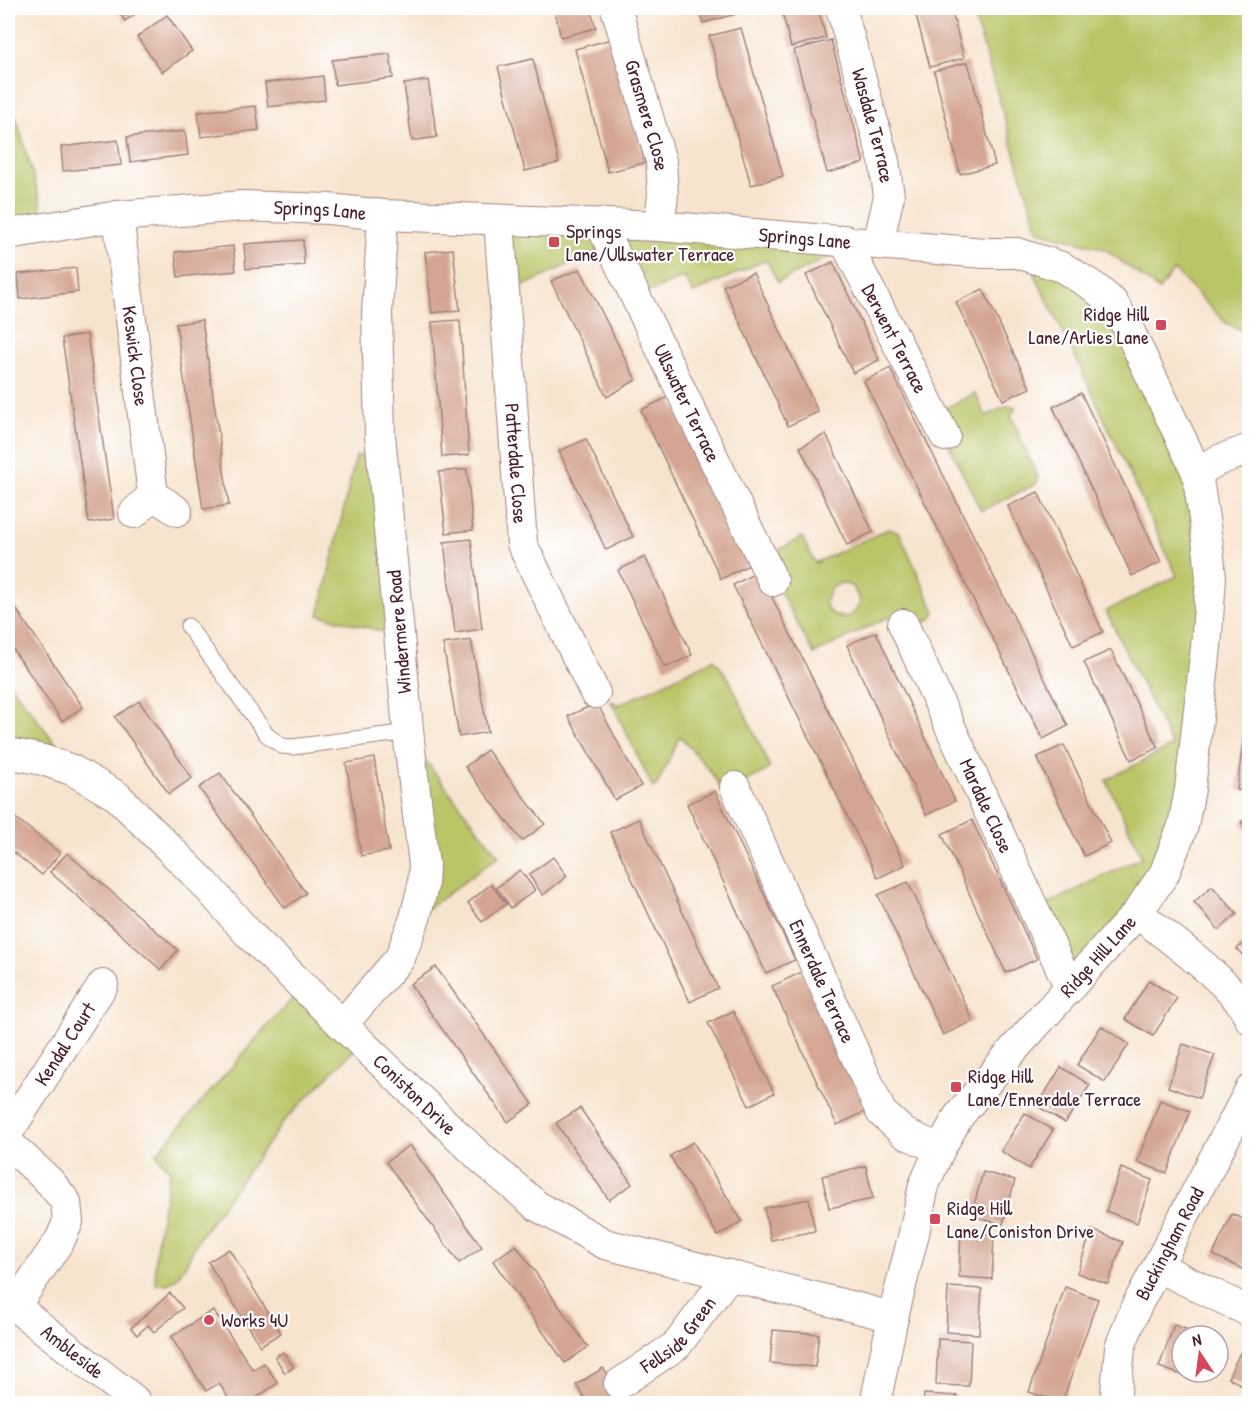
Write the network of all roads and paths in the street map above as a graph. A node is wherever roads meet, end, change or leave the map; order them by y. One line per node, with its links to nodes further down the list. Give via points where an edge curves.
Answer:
1 (616, 8): 7 (street, Grasmere Close, via 661,161 663,195)
2 (841, 8): 10 (street, Wasdale Terrace, via 884,161 889,196)
3 (383, 215): 4 (street, Springs Lane, via 243,206); 5 (street, Springs Lane); 19 (street, Windermere Road, via 377,313 380,423)
4 (118, 216): 8 (street, Springs Lane); 14 (street, Keswick Close)
5 (500, 220): 6 (street, Springs Lane); 18 (street, Patterdale Close, via 522,544)
6 (600, 224): 7 (street, Springs Lane); 15 (street, Ullswater Terrace)
7 (659, 226): 9 (street, Springs Lane)
8 (8, 232)
9 (844, 240): 10 (street, Springs Lane); 11 (street, Derwent Terrace)
10 (878, 244): 13 (street, Springs Lane, via 1017,253 1062,267 1094,287 1113,303 1127,326)
11 (945, 436)
12 (1250, 449): 13 (street)
13 (1197, 472): 22 (street, Ridge Hill Lane, via 1211,578 1190,789 1183,826 1164,874)
14 (155, 506)
15 (773, 581)
16 (903, 624): 24 (street, Mardale Close)
17 (188, 626): 19 (lane, via 267,735 282,746)
18 (595, 693)
19 (409, 732): 26 (street, Windermere Road, via 423,886 400,958)
20 (8, 753): 26 (street, Coniston Drive, via 72,770 117,796)
21 (735, 787): 30 (street, Ennerdale Terrace, via 881,1112 904,1133)
22 (1137, 913): 24 (street, Ridge Hill Lane); 25 (street, via 1226,986)
23 (103, 985): 28 (street, Kendal Court)
24 (1070, 988): 30 (street, Ridge Hill Lane, via 965,1109)
25 (1250, 1019)
26 (342, 1025): 32 (street, Coniston Drive, via 537,1206 605,1244)
27 (1250, 1090): 31 (street, Buckingham Road)
28 (8, 1132)
29 (8, 1143): 33 (street, via 66,1202 68,1222 60,1240)
30 (940, 1149): 35 (street, Ridge Hill Lane, via 924,1185)
31 (1158, 1267): 34 (street); 39 (street, Buckingham Road, via 1120,1347)
32 (729, 1275): 35 (street, Coniston Drive); 36 (street, Fellside Green, via 677,1345)
33 (11, 1304): 37 (street, Ambleside)
34 (1250, 1312)
35 (892, 1317): 38 (street, Ridge Hill Lane)
36 (619, 1384)
37 (137, 1404)
38 (875, 1404)
39 (1115, 1404)

